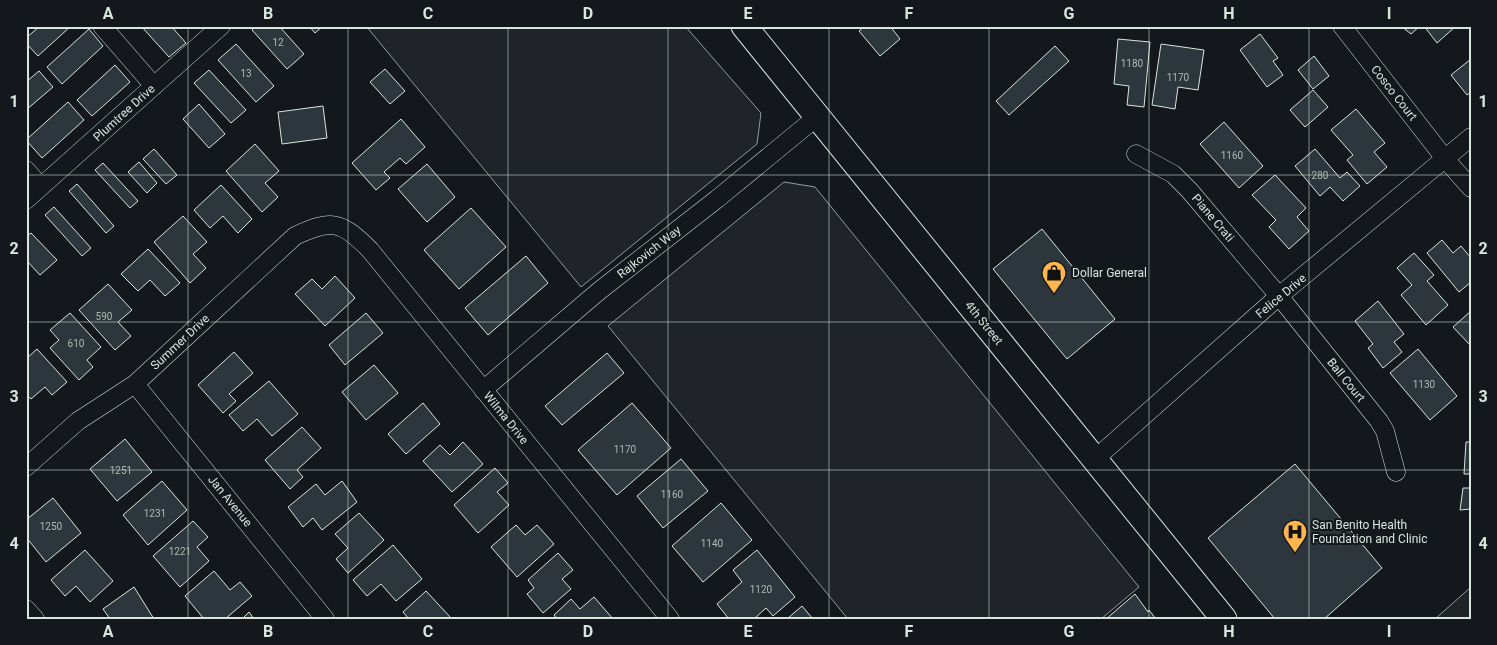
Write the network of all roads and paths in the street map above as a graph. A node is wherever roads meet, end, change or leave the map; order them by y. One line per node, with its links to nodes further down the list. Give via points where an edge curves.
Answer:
1 (102, 26): 5 (street)
2 (221, 26): 5 (street, Plumtree Drive)
3 (744, 26): 6 (main road, 4th Street)
4 (1342, 26): 9 (street, Cosco Court)
5 (154, 86): 11 (street, Plumtree Drive)
6 (818, 116): 17 (street, Rajkovich Way, via 599,291); 18 (main road, 4th Street)
7 (1471, 137): 9 (street, Felice Drive)
8 (1136, 154): 15 (street, Piane Crati, via 1173,174 1190,190)
9 (1446, 160): 12 (street, Cosco Court); 15 (street, Felice Drive)
10 (26, 170): 11 (street)
11 (41, 187): 13 (street, Plumtree Drive)
12 (1471, 188)
13 (26, 200)
14 (336, 225): 16 (street, Summer Drive, via 319,226 295,236); 17 (street, Wilma Drive, via 352,232 370,250)
15 (1279, 296): 18 (street, Felice Drive); 20 (street, Ball Court, via 1385,431)
16 (135, 384): 19 (street, Summer Drive, via 78,421); 23 (street, Jan Avenue)
17 (483, 390): 24 (street, Wilma Drive)
18 (1095, 459): 25 (main road, 4th Street)
19 (26, 467)
20 (1396, 472)
21 (26, 609): 22 (street)
22 (34, 619)
23 (325, 619)
24 (670, 619)
25 (1224, 619)

